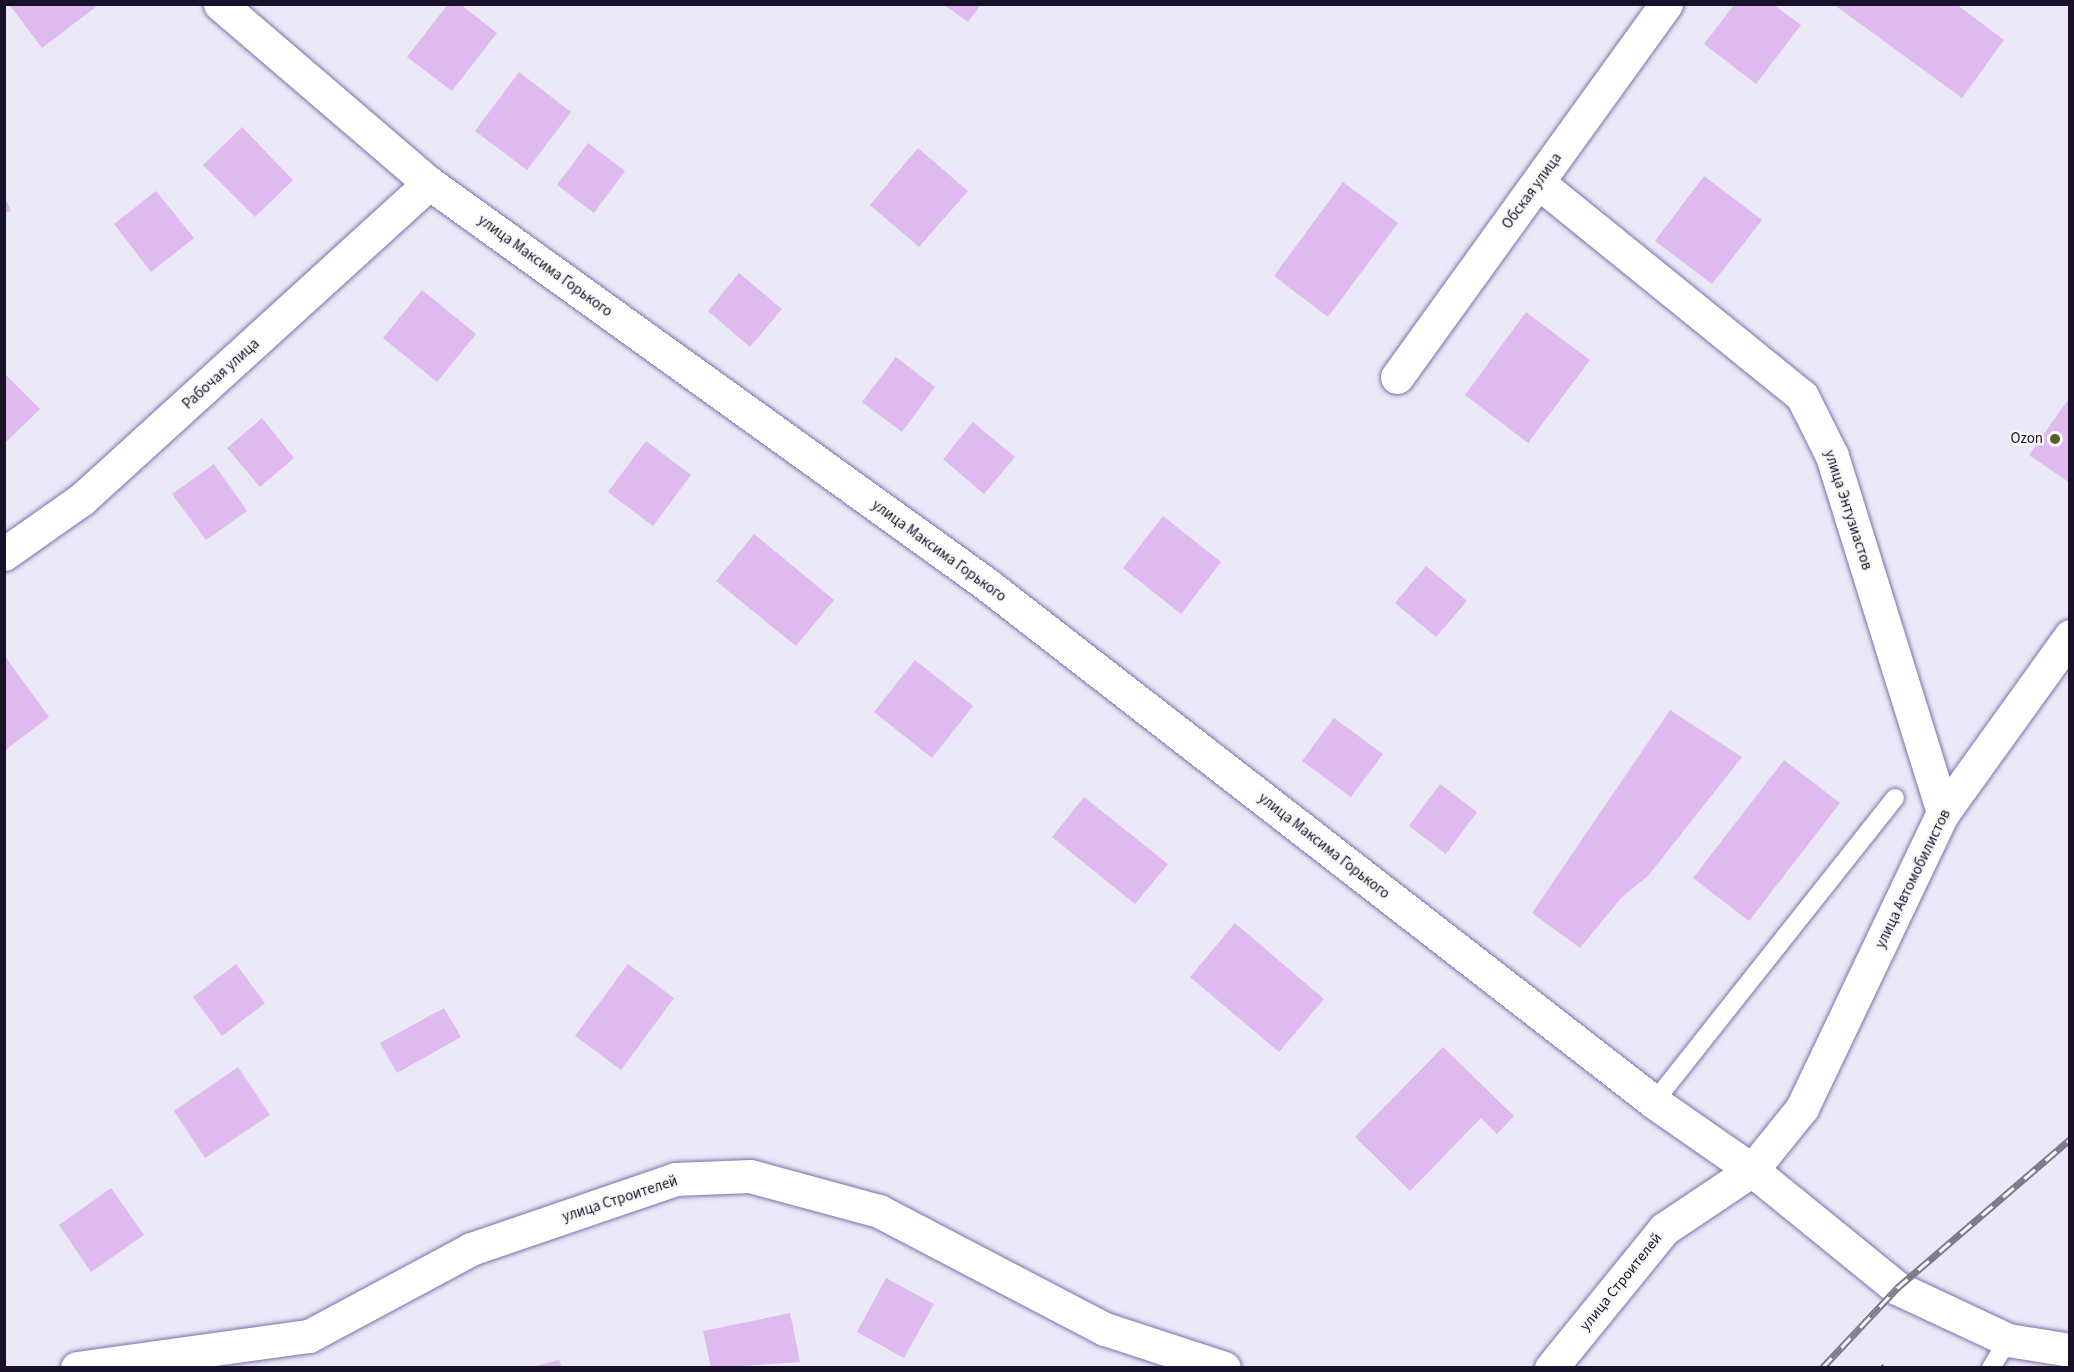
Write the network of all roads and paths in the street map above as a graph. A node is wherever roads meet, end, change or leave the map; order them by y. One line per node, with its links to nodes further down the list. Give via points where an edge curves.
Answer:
1 (220, 4): 3 (street, улица Максима Горького)
2 (1666, 4): 4 (street, Обская улица)
3 (429, 183): 6 (street, Рабочая улица, via 82,499); 10 (street, улица Максима Горького, via 985,583)
4 (1539, 183): 5 (street, Обская улица); 9 (street, улица Энтузиастов, via 1802,396 1832,456)
5 (1397, 376)
6 (4, 554)
7 (2070, 636): 9 (street, улица Автомобилистов)
8 (1896, 798): 10 (lane)
9 (1943, 813): 11 (street, улица Автомобилистов)
10 (1654, 1102): 12 (street, улица Максима Горького)
11 (1802, 1108): 12 (street, улица Строителей)
12 (1752, 1170): 13 (street, улица Максима Горького, via 1897,1288); 17 (street, улица Строителей, via 1664,1229)
13 (2008, 1340): 14 (street, улица Максима Горького); 18 (lane)
14 (2070, 1350)
15 (76, 1368): 16 (street, улица Строителей, via 309,1336 471,1249 675,1179 750,1176 879,1211 1105,1329)
16 (1224, 1368)
17 (1551, 1368)
18 (1991, 1368)

